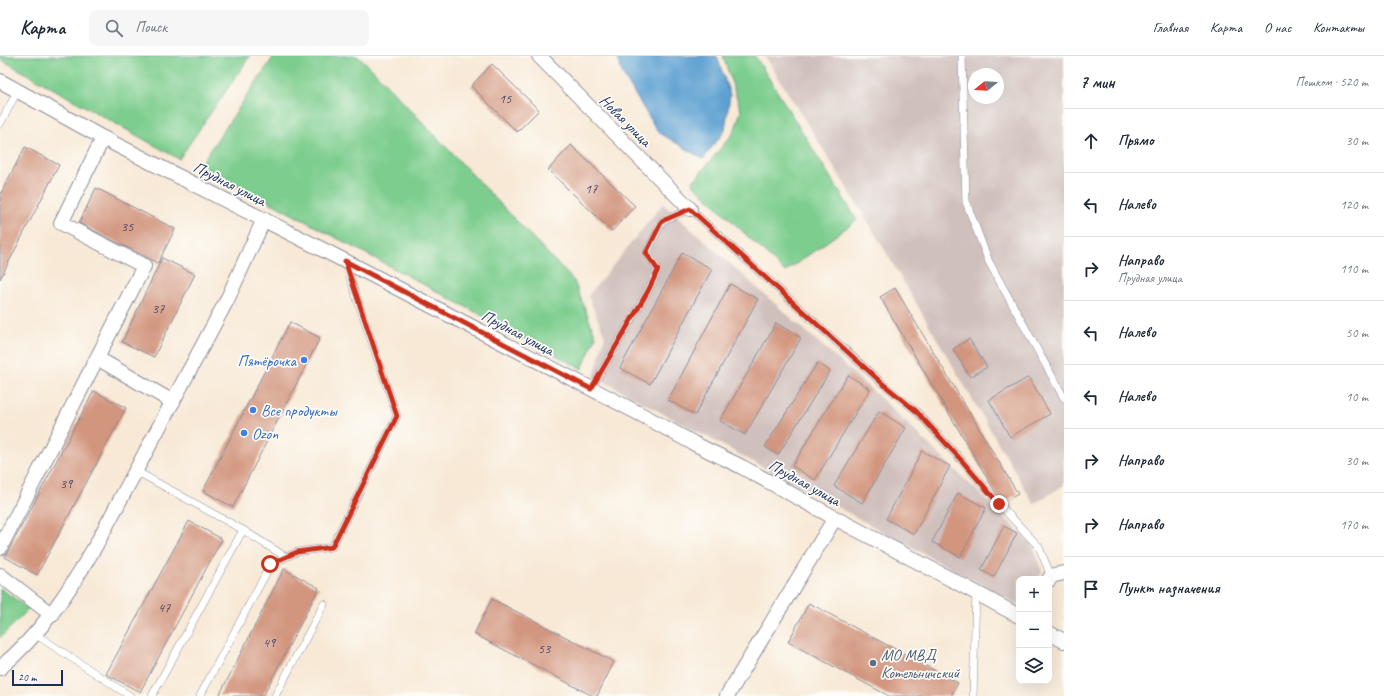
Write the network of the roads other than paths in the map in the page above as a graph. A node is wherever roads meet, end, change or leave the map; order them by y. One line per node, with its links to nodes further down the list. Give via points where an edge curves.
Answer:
1 (539, 56): 7 (street, Новая улица)
2 (962, 56): 12 (lane, via 966,202 989,262)
3 (0, 81): 4 (street, Прудная улица)
4 (18, 90): 5 (lane); 6 (street, Прудная улица)
5 (0, 124)
6 (103, 138): 8 (street, Прудная улица); 10 (street, via 61,223 144,266)
7 (690, 209): 11 (lane, via 662,221 646,253 658,270); 20 (lane, via 916,411 1039,547)
8 (264, 219): 9 (street, Прудная улица); 13 (street, via 227,300)
9 (345, 261): 11 (street, Прудная улица); 18 (lane, via 397,416 332,547 297,552)
10 (96, 358): 13 (street); 17 (street)
11 (591, 389): 15 (street, Прудная улица)
12 (1064, 398)
13 (173, 402): 14 (street)
14 (136, 471): 16 (lane); 24 (street, via 75,581)
15 (835, 518): 21 (street, Прудная улица); 33 (street)
16 (243, 530): 18 (lane); 30 (lane)
17 (0, 548)
18 (286, 557): 31 (lane, via 270,564)
19 (0, 575): 24 (street)
20 (1055, 577)
21 (976, 592): 23 (street, Прудная улица); 34 (lane)
22 (324, 604): 32 (lane)
23 (1016, 614)
24 (52, 615): 25 (street)
25 (35, 634): 28 (street); 29 (lane)
26 (1052, 635): 27 (street)
27 (1064, 641)
28 (0, 668)
29 (130, 696)
30 (152, 696)
31 (200, 696)
32 (275, 696)
33 (727, 696)
34 (973, 696)

